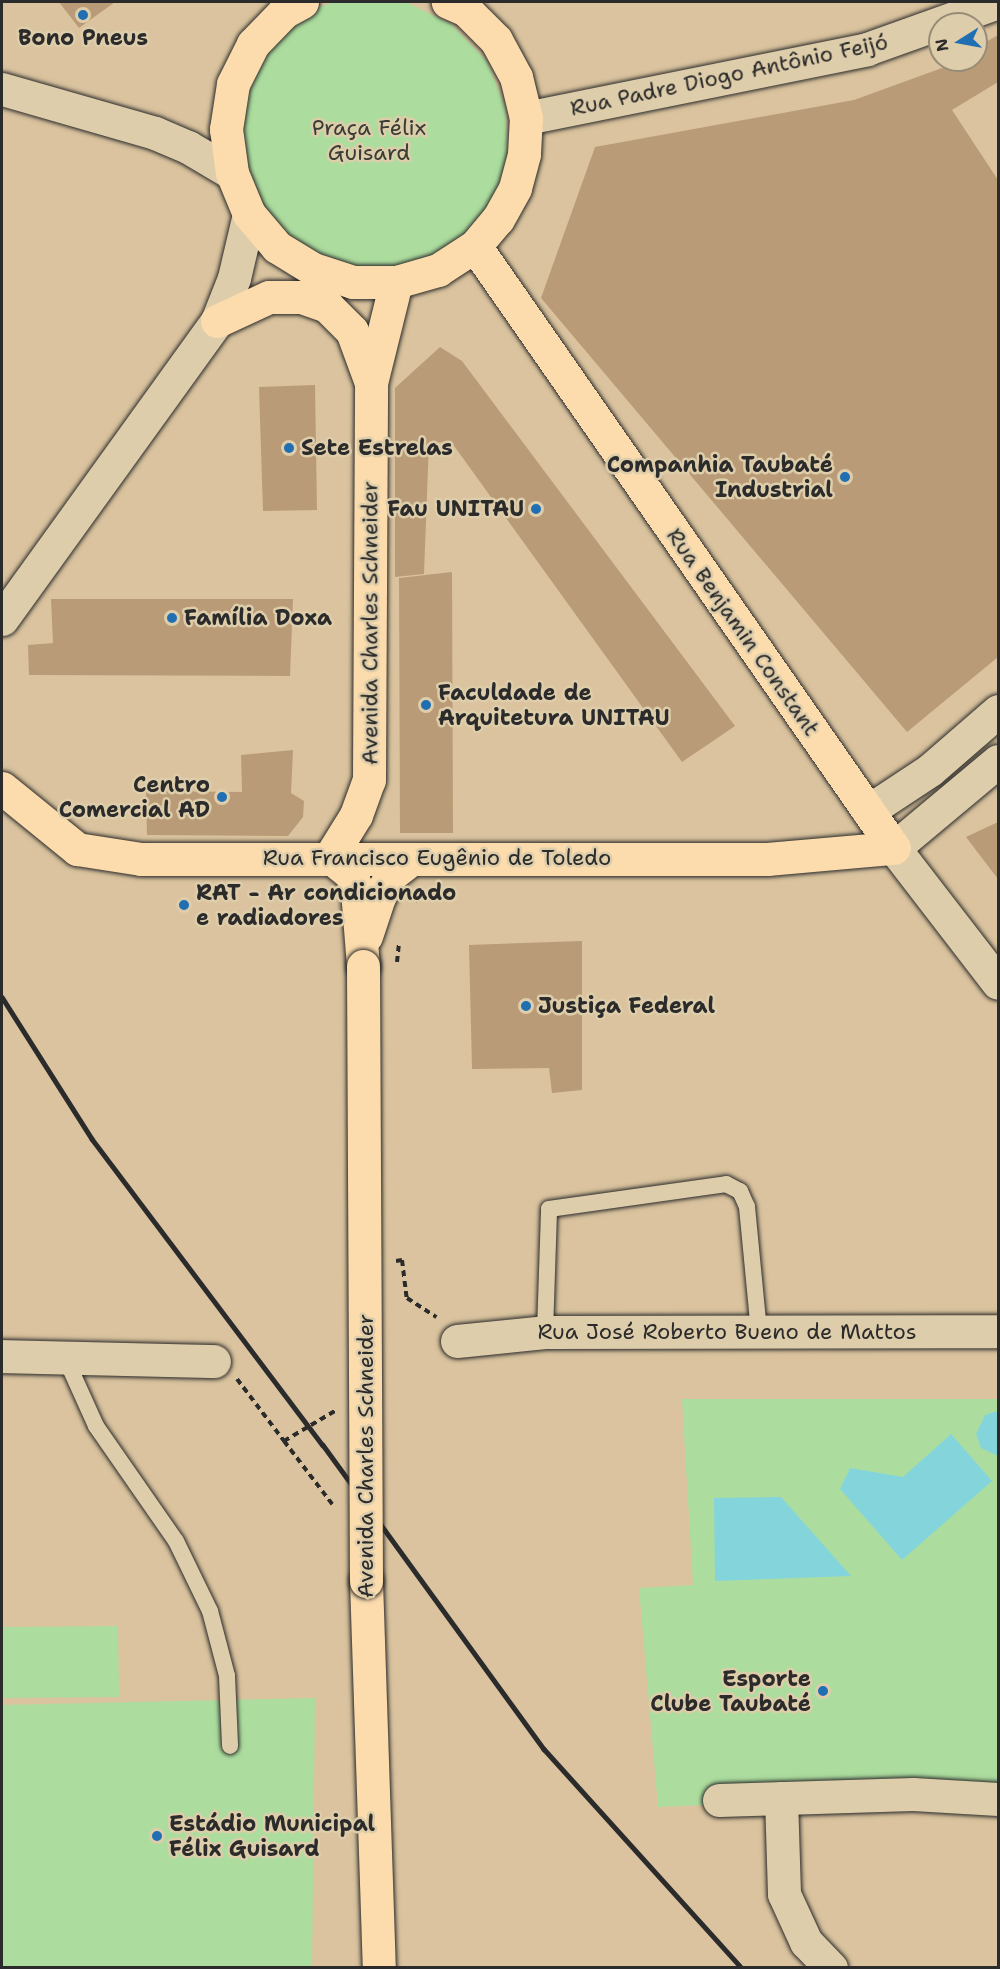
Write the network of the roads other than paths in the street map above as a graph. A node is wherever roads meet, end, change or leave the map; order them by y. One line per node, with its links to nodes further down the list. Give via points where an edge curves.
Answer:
1 (998, 2): 5 (street, Rua Padre Diogo Antônio Feijó, via 867,49)
2 (463, 4): 5 (main road, via 496,40 516,77)
3 (288, 5): 6 (main road, via 254,44 233,84 226,129)
4 (2, 89): 6 (street, via 155,133)
5 (526, 118): 8 (main road, via 524,154 515,188 498,219)
6 (232, 173): 7 (main road)
7 (249, 214): 9 (main road, via 277,246 313,269 353,282); 10 (street, via 234,278)
8 (474, 246): 9 (main road, via 438,270); 16 (main road, Rua Benjamin Constant)
9 (396, 282): 11 (main road, Avenida Charles Schneider)
10 (218, 321): 11 (main road, via 269,297 302,297 327,306 352,331); 12 (street)
11 (371, 383): 19 (main road, Avenida Charles Schneider, via 369,780 356,815)
12 (2, 619)
13 (999, 711): 16 (street, via 930,770)
14 (999, 761): 17 (street)
15 (2, 788): 19 (main road, Rua Francisco Eugênio de Toledo, via 77,849 141,859)
16 (868, 811): 17 (main road, Rua Benjamin Constant); 18 (main road)
17 (894, 848): 18 (main road, Rua Francisco Eugênio de Toledo); 22 (street, Rua Benjamin Constant)
18 (840, 851): 20 (main road, Rua Francisco Eugênio de Toledo, via 767,859)
19 (330, 857): 20 (main road, Rua Francisco Eugênio de Toledo); 21 (main road, Avenida Charles Schneider, via 351,874 357,890)
20 (411, 859): 21 (main road, Avenida Charles Schneider, via 392,874 379,897)
21 (363, 956): 34 (main road, Avenida Charles Schneider, bridge, via 365,1503)
22 (999, 983)
23 (759, 1331): 24 (street, Rua José Roberto Bueno de Mattos); 25 (street, Rua José Roberto Bueno de Mattos); 25 (lane, via 747,1207 740,1191 726,1184 549,1209)
24 (999, 1331)
25 (545, 1332): 26 (street, Rua José Roberto Bueno de Mattos)
26 (457, 1341)
27 (2, 1356): 28 (street)
28 (65, 1357): 29 (street); 30 (lane, via 96,1425 176,1541 210,1611 227,1676)
29 (214, 1361)
30 (231, 1746)
31 (781, 1798): 32 (street, via 913,1794); 33 (street); 35 (street, via 784,1894 806,1942)
32 (999, 1799)
33 (719, 1800)
34 (379, 1968)
35 (831, 1968)

